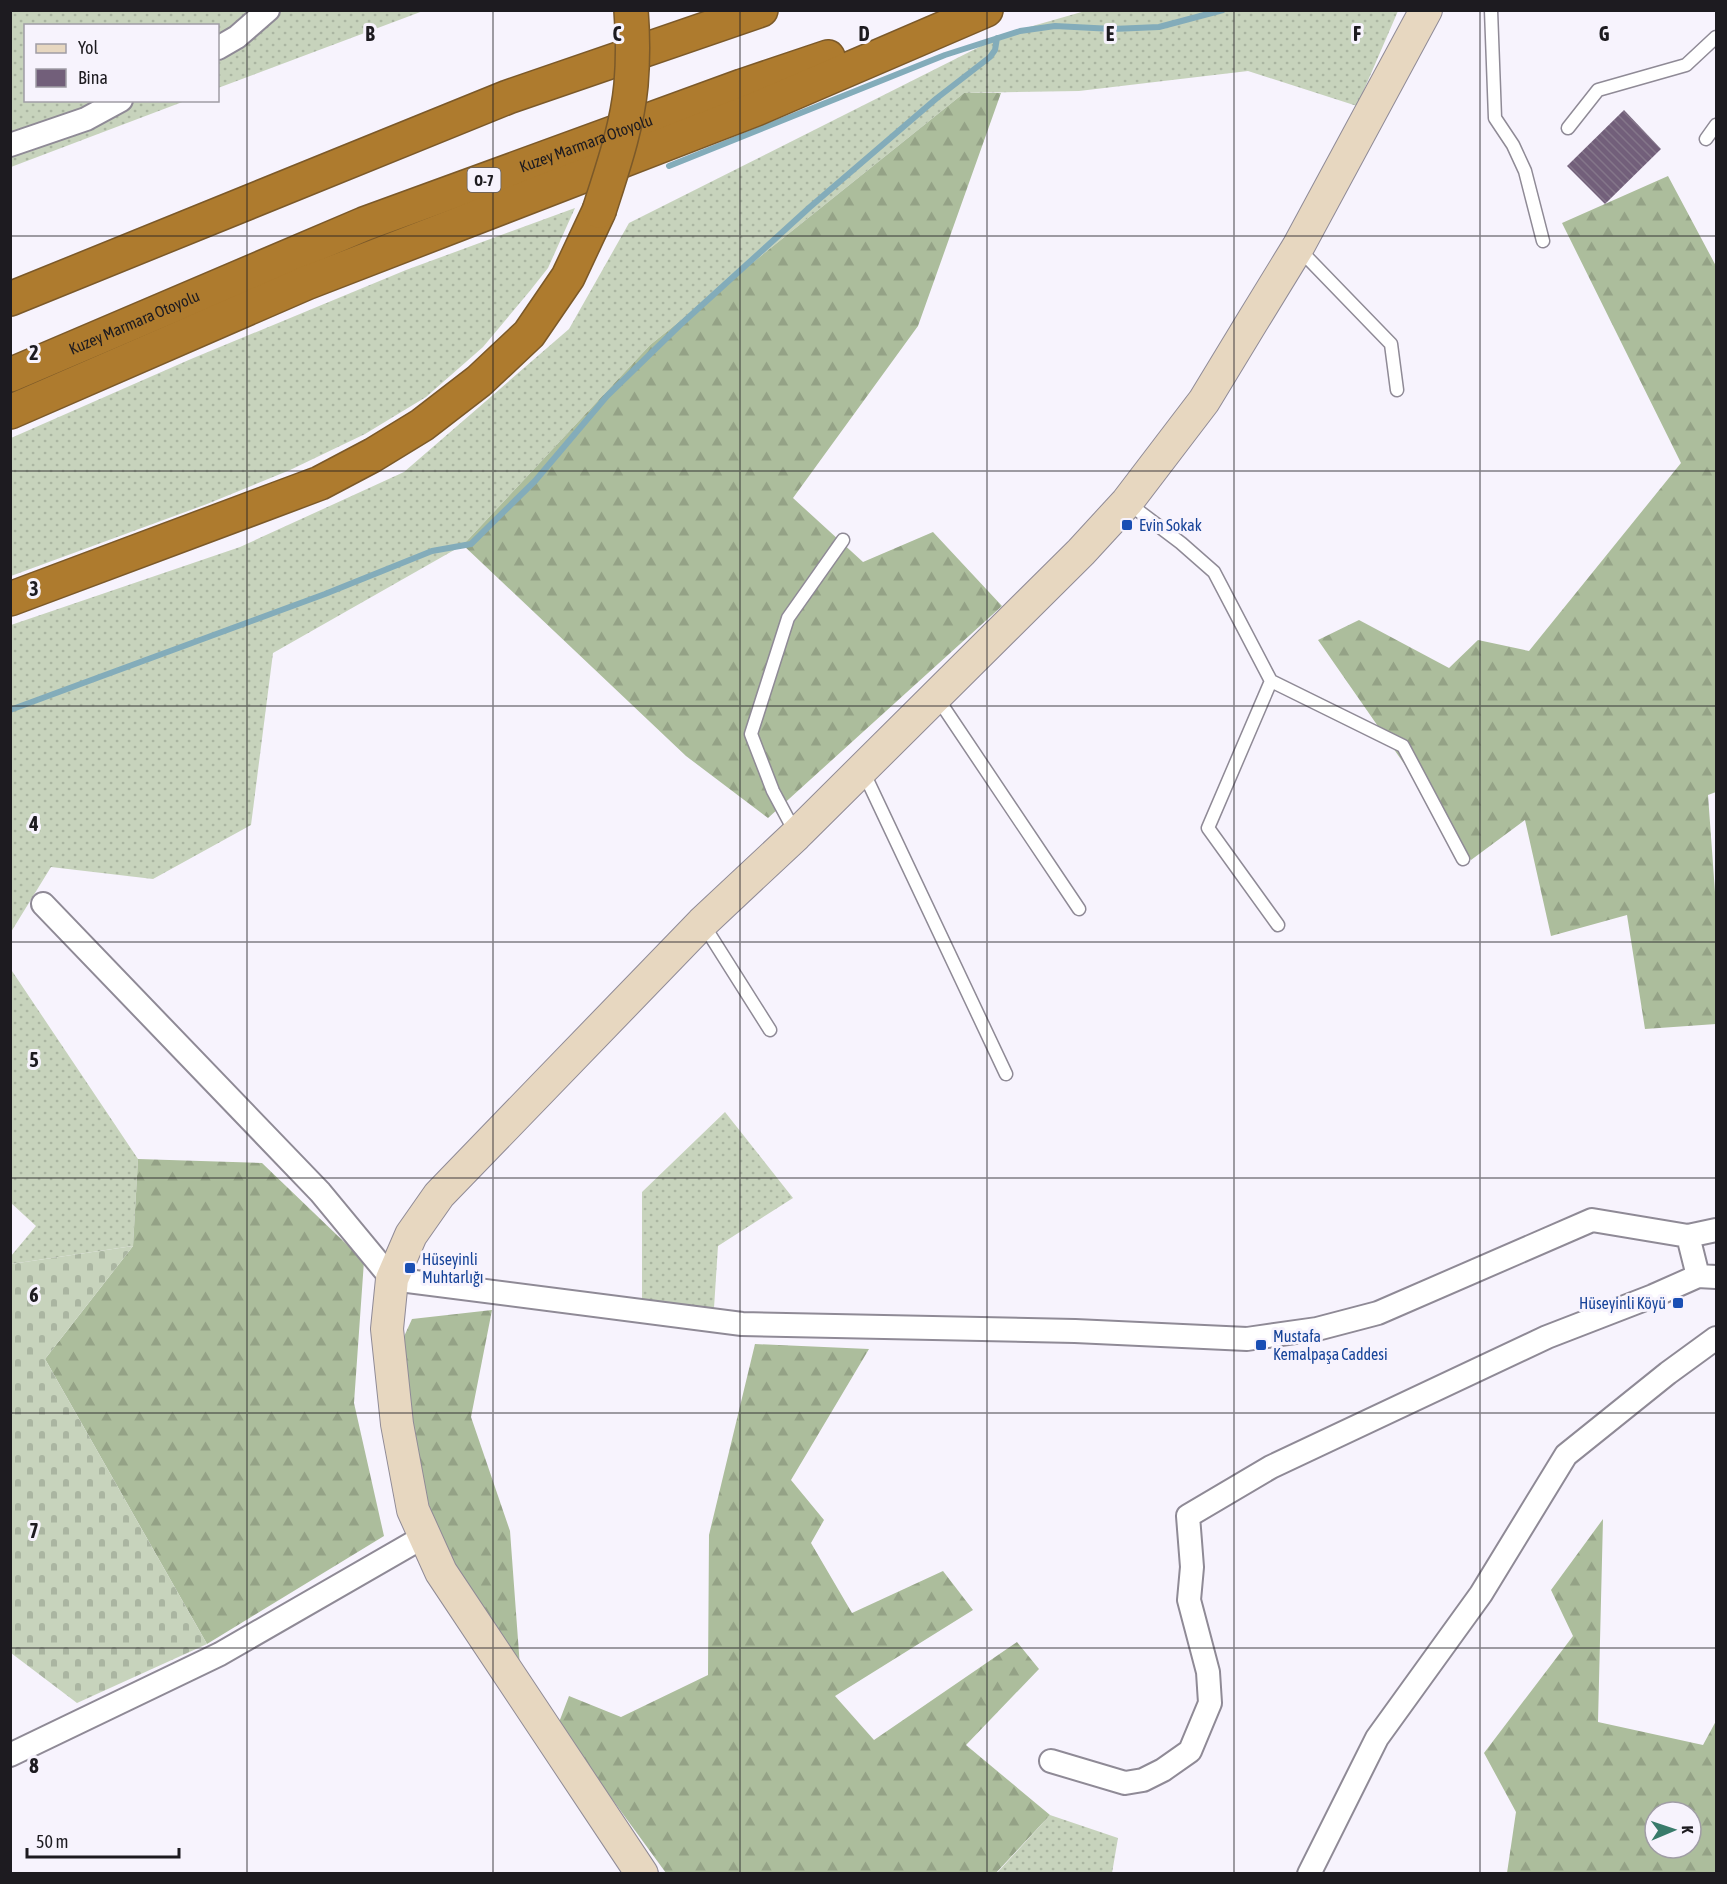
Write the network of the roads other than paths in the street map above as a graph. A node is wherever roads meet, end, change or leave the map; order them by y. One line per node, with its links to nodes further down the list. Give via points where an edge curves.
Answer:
1 (268, 10): 9 (street)
2 (631, 10): 23 (highway, bridge, via 631,86 618,151 599,212 568,277 529,334 479,381 422,424 320,483)
3 (761, 10): 17 (highway, via 508,97)
4 (967, 10): 18 (highway, Kuzey Marmara Otoyolu / O-7, via 742,86 364,224)
5 (986, 10): 20 (highway, via 756,109 306,283)
6 (1426, 10): 16 (main road)
7 (1491, 10): 15 (lane, via 1495,118 1525,171)
8 (1716, 37): 12 (lane, via 1686,65 1598,90)
9 (219, 47)
10 (117, 102): 14 (street, via 86,119)
11 (1716, 125): 13 (lane)
12 (1568, 128)
13 (1706, 139)
14 (10, 145)
15 (1543, 241)
16 (1298, 247): 19 (lane, via 1391,344); 21 (main road, via 1204,401)
17 (10, 299)
18 (10, 375)
19 (1397, 390)
20 (10, 412)
21 (1127, 502): 24 (lane, via 1214,572); 25 (main road, via 1082,552)
22 (843, 540): 27 (lane, via 788,618 751,734 773,791)
23 (10, 599)
24 (1272, 681): 28 (lane, via 1403,746); 32 (lane, via 1209,828)
25 (936, 696): 26 (main road); 30 (lane)
26 (862, 769): 27 (main road); 34 (lane)
27 (796, 835): 31 (main road)
28 (1463, 859)
29 (43, 904): 38 (street, via 320,1192)
30 (1079, 909)
31 (702, 923): 33 (lane); 38 (main road, via 439,1195 411,1235)
32 (1278, 925)
33 (770, 1030)
34 (1006, 1074)
35 (1716, 1230): 36 (street)
36 (1688, 1236): 37 (street); 38 (street, via 1592,1220 1378,1312 1317,1329 1247,1339 742,1324)
37 (1707, 1276): 42 (street, via 1547,1336 1271,1467 1188,1516 1192,1567 1189,1600 1208,1672 1210,1703 1190,1750 1163,1770 1125,1783)
38 (392, 1279): 40 (main road, via 387,1329 397,1424 412,1510)
39 (1716, 1338): 44 (street, via 1566,1455 1481,1594 1377,1738)
40 (425, 1536): 41 (street, via 220,1654); 43 (main road, via 441,1572)
41 (10, 1755)
42 (1052, 1761)
43 (642, 1874)
44 (1309, 1874)

